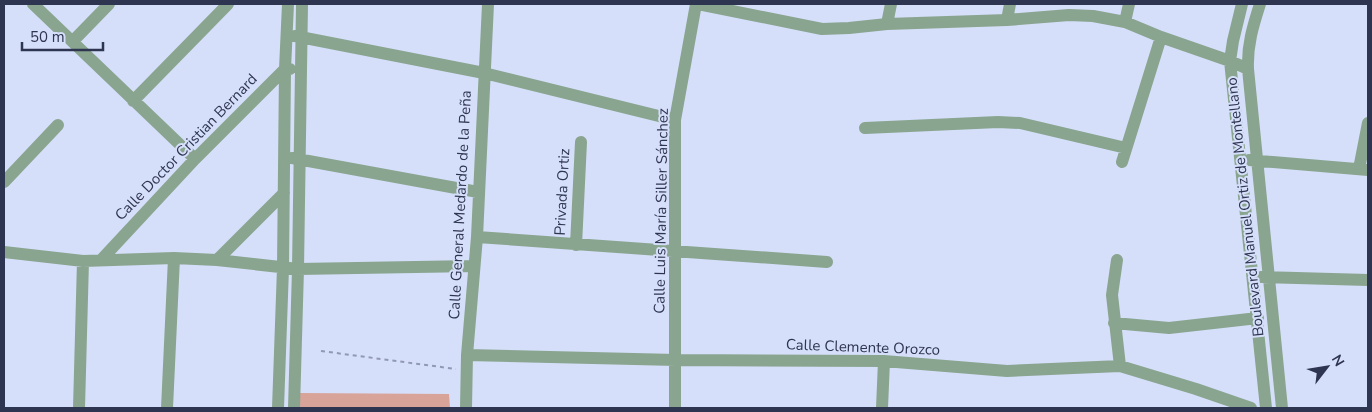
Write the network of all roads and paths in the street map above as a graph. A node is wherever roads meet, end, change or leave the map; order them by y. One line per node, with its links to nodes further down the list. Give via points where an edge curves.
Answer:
1 (33, 4): 19 (street)
2 (109, 4): 19 (street)
3 (228, 4): 25 (street)
4 (288, 4): 16 (street)
5 (302, 4): 17 (street)
6 (488, 4): 24 (street, Calle General Medardo de la Peña)
7 (697, 4): 15 (street, via 822,29); 26 (street, Calle Luis María Siller Sánchez)
8 (891, 4): 15 (street)
9 (1010, 4): 13 (street)
10 (1129, 4): 14 (street)
11 (1242, 4): 20 (street, Boulevard Manuel Ortiz de Montellano)
12 (1260, 4): 22 (street, Boulevard Manuel Ortiz de Montellano, via 1249,38)
13 (1007, 20): 14 (street, via 1077,15); 15 (street)
14 (1125, 22): 18 (street)
15 (888, 24)
16 (288, 36): 17 (street); 21 (street)
17 (302, 36): 23 (street); 24 (street)
18 (1161, 37): 20 (street); 31 (street)
19 (73, 41): 25 (street)
20 (1230, 61): 22 (street); 35 (street, Boulevard Manuel Ortiz de Montellano)
21 (285, 69): 23 (street); 32 (street); 33 (street, Calle Doctor Cristian Bernard)
22 (1248, 69): 36 (street, Boulevard Manuel Ortiz de Montellano)
23 (301, 70): 34 (street)
24 (484, 73): 26 (street); 40 (street, Calle General Medardo de la Peña)
25 (133, 100): 33 (street)
26 (675, 120): 44 (street, Calle Luis María Siller Sánchez)
27 (1368, 123): 38 (street)
28 (58, 125): 39 (street)
29 (865, 128): 31 (street, via 1013,123)
30 (581, 142): 43 (street, Privada Ortiz)
31 (1126, 148): 37 (street)
32 (285, 158): 34 (street); 41 (street)
33 (195, 159): 47 (street, Calle Doctor Cristian Bernard)
34 (300, 159): 40 (street); 54 (street)
35 (1240, 160): 36 (street); 55 (street, Boulevard Manuel Ortiz de Montellano)
36 (1257, 160): 38 (street); 56 (street, Boulevard Manuel Ortiz de Montellano)
37 (1122, 162)
38 (1364, 170)
39 (4, 182)
40 (478, 192): 42 (street, Calle General Medardo de la Peña)
41 (284, 194): 48 (street); 53 (street)
42 (477, 237): 43 (street); 52 (street, Calle General Medardo de la Peña)
43 (576, 244): 44 (street)
44 (675, 250): 51 (street); 62 (street, Calle Luis María Siller Sánchez)
45 (4, 252): 50 (street)
46 (174, 258): 47 (street); 48 (street); 67 (street)
47 (101, 260): 50 (street)
48 (217, 260): 53 (street)
49 (1117, 260): 59 (street, via 1112,295)
50 (83, 261): 66 (street)
51 (826, 262)
52 (474, 266): 54 (street); 61 (street, Calle General Medardo de la Peña)
53 (283, 268): 54 (street); 68 (street)
54 (298, 269): 69 (street)
55 (1252, 276): 56 (street); 58 (street, Boulevard Manuel Ortiz de Montellano)
56 (1269, 277): 57 (street); 75 (street, Boulevard Manuel Ortiz de Montellano)
57 (1368, 280)
58 (1258, 318): 59 (street, via 1169,328); 74 (street, Boulevard Manuel Ortiz de Montellano)
59 (1114, 323): 64 (street)
60 (322, 351): 65 (path)
61 (467, 356): 62 (street, Calle Clemente Orozco); 65 (street, Calle General Medardo de la Peña)
62 (676, 360): 63 (street, Calle Clemente Orozco); 71 (street, Calle Luis María Siller Sánchez)
63 (884, 361): 64 (street, Calle Clemente Orozco, via 1007,370); 72 (street)
64 (1120, 366): 73 (street, Calle Clemente Orozco)
65 (466, 370): 70 (street, Calle General Medardo de la Peña)
66 (79, 408)
67 (167, 408)
68 (278, 408)
69 (294, 408)
70 (466, 408)
71 (675, 408)
72 (882, 408)
73 (1250, 408)
74 (1266, 408)
75 (1282, 408)

